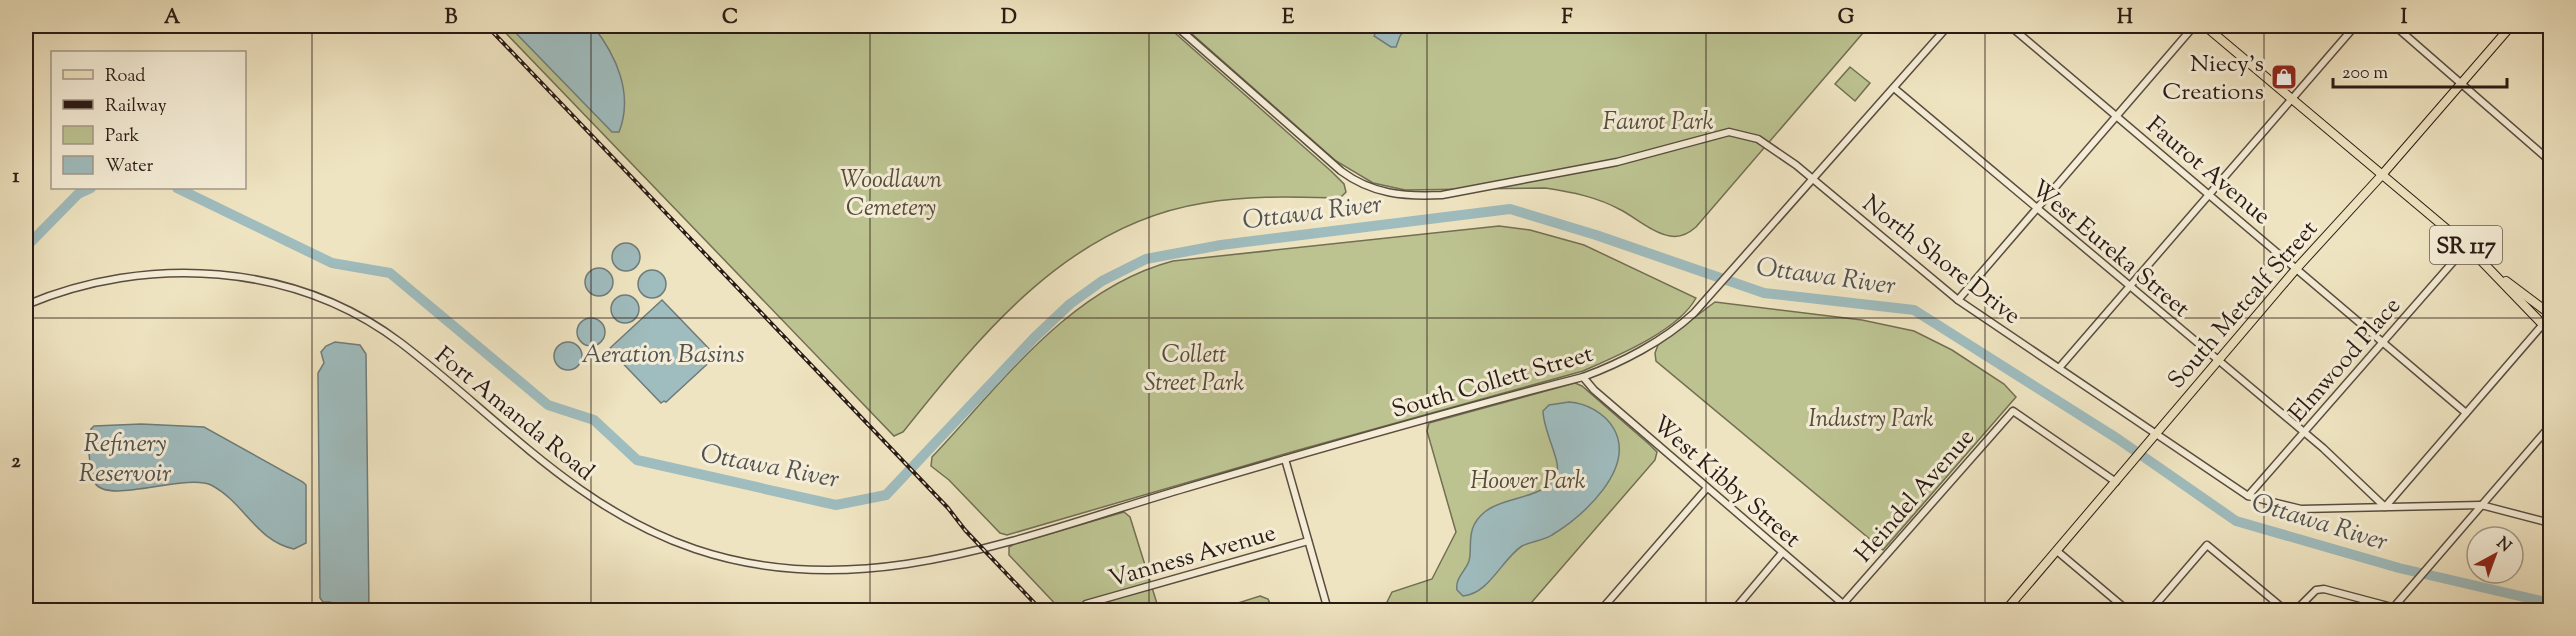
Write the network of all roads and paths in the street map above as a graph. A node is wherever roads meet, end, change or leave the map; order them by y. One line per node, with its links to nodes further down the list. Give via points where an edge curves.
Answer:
1 (1176, 26): 15 (street, North Shore Drive, via 1307,143 1361,184 1385,193 1442,195 1598,166 1729,132 1764,142)
2 (1948, 26): 10 (street, South Collett Street)
3 (2010, 26): 12 (street, Faurot Avenue)
4 (2194, 26): 12 (street)
5 (2205, 26): 11 (main road, SR 117)
6 (2355, 26): 11 (street)
7 (2395, 26): 9 (street)
8 (2511, 26): 9 (main road, South Metcalf Street)
9 (2462, 83): 13 (street); 14 (main road, South Metcalf Street)
10 (1894, 88): 15 (street, South Collett Street); 17 (street, West Eureka Street)
11 (2291, 99): 14 (main road, SR 117); 16 (street)
12 (2117, 116): 16 (street, Faurot Avenue); 17 (street)
13 (2550, 161)
14 (2382, 176): 18 (main road, SR 117); 19 (main road, South Metcalf Street)
15 (1813, 180): 22 (street, North Shore Drive); 30 (street, South Collett Street, via 1680,325)
16 (2210, 194): 19 (street, Faurot Avenue); 21 (street)
17 (2037, 210): 21 (street, West Eureka Street); 22 (street)
18 (2467, 246): 20 (main road, SR 117); 27 (street, Elmwood Place)
19 (2296, 269): 27 (street, Faurot Avenue); 28 (main road, South Metcalf Street)
20 (2501, 279): 24 (main road); 25 (main road, SR 117)
21 (2128, 285): 28 (street, West Eureka Street); 29 (street)
22 (1958, 300): 29 (street, North Shore Drive)
23 (26, 305): 43 (street, Fort Amanda Road, via 81,285 133,275 195,272 255,279 319,298 380,328 600,505 622,519 694,549 771,568 836,572 915,565)
24 (2550, 315): 25 (street)
25 (2542, 324): 26 (main road, SR 117); 31 (street)
26 (2550, 332)
27 (2383, 342): 31 (street, Faurot Avenue); 33 (street, Elmwood Place)
28 (2219, 362): 33 (street, West Eureka Street); 34 (main road, South Metcalf Street)
29 (2059, 368): 34 (street, North Shore Drive)
30 (1583, 377): 35 (street, South Collett Street); 37 (street, West Kibby Street)
31 (2466, 413): 40 (street)
32 (2550, 426): 39 (street)
33 (2304, 433): 38 (street, Elmwood Place); 40 (street, West Eureka Street)
34 (2157, 434): 36 (main road, South Metcalf Street); 38 (street, North Shore Drive)
35 (1284, 459): 42 (street); 43 (street, South Collett Street)
36 (2116, 482): 44 (main road, South Metcalf Street); 48 (street, Heindel Avenue, via 2013,411)
37 (1707, 488): 45 (street, West Kibby Street); 51 (street)
38 (2248, 496): 40 (street, North Shore Drive, via 2301,509)
39 (2481, 505): 40 (street, North Shore Drive); 41 (street, North Shore Drive); 49 (street)
40 (2385, 507)
41 (2550, 523)
42 (1308, 541): 47 (street, Vanness Avenue); 50 (street)
43 (989, 545)
44 (2057, 551): 54 (main road, South Metcalf Street); 55 (street)
45 (1782, 553): 48 (street, West Kibby Street); 52 (street)
46 (2550, 601): 60 (street)
47 (1086, 604)
48 (1843, 604): 53 (street, West Kibby Street)
49 (2393, 608): 58 (street, via 2324,588 2316,590); 59 (street)
50 (1328, 610)
51 (1601, 610)
52 (1734, 610)
53 (1851, 610)
54 (2006, 610)
55 (2127, 610)
56 (2151, 610): 57 (street, via 2207,545)
57 (2285, 610)
58 (2296, 610)
59 (2403, 610)
60 (2542, 610)

